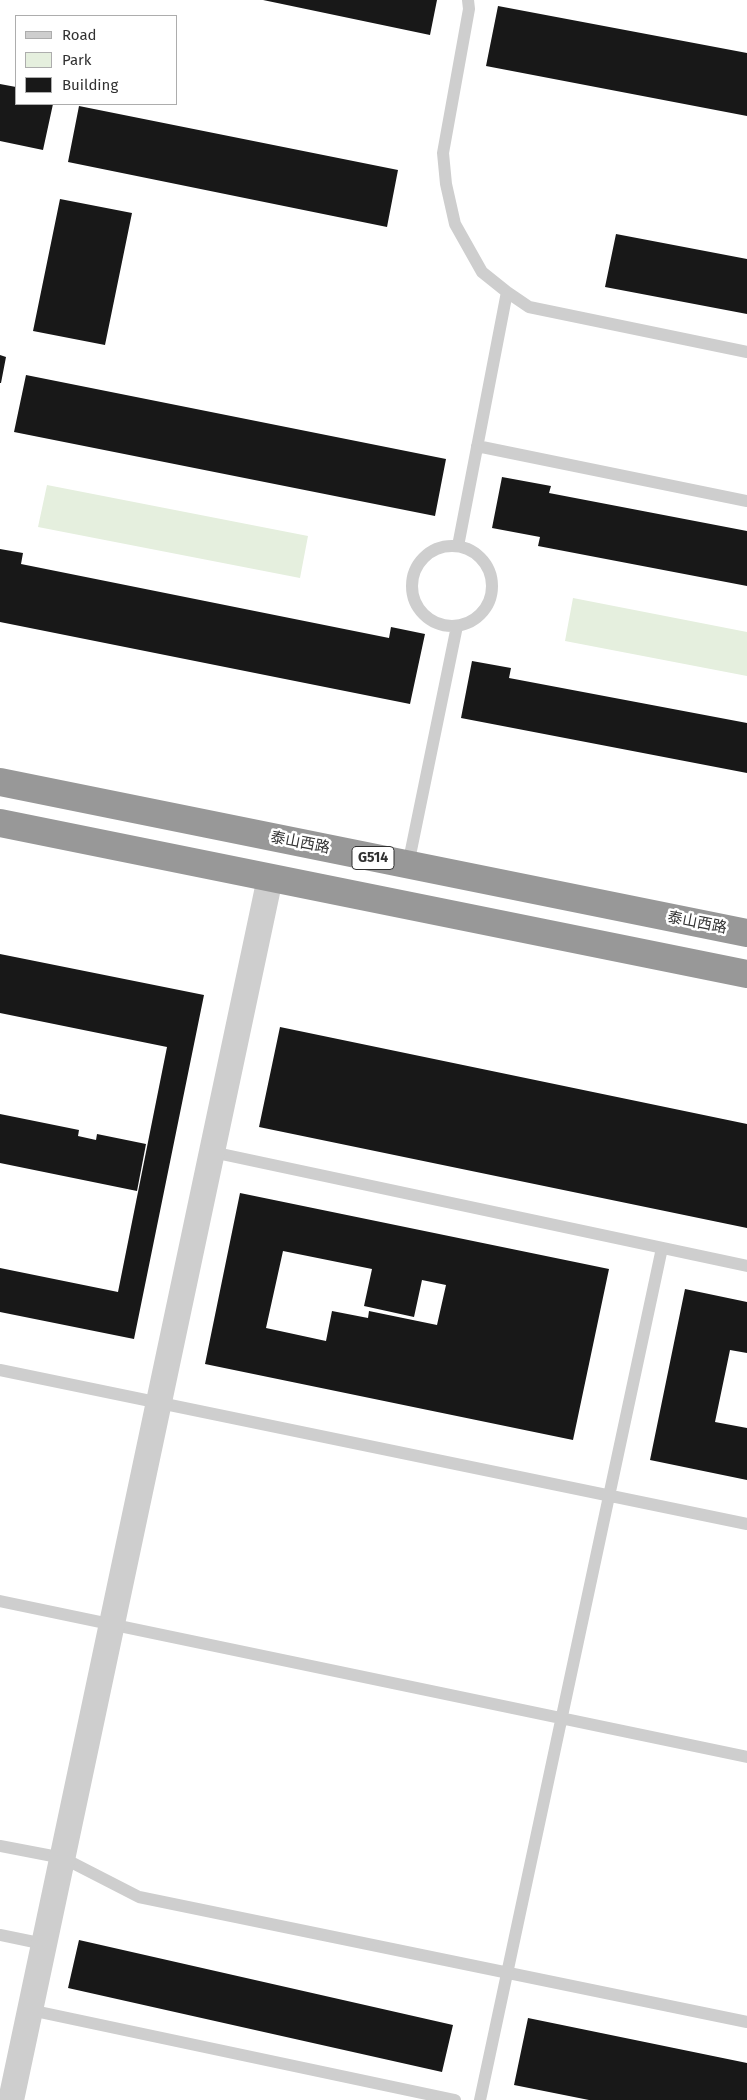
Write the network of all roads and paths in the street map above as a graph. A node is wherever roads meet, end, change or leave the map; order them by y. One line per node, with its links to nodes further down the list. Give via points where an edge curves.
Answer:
1 (468, 0): 2 (lane, via 443,153 446,184 455,224 482,272)
2 (507, 292): 3 (lane, via 529,307); 4 (lane)
3 (747, 352)
4 (477, 446): 5 (lane); 6 (lane)
5 (747, 501)
6 (458, 546): 7 (lane, via 470,549 488,566 493,590 488,605 478,617); 7 (lane, via 446,546 424,557 416,567 412,582 413,598 421,612 433,622)
7 (457, 626): 10 (lane)
8 (0, 782): 10 (highway, 泰山西路 / G514)
9 (0, 823): 11 (highway)
10 (408, 865): 12 (highway, 泰山西路 / G514)
11 (270, 878): 13 (highway); 14 (street)
12 (747, 933)
13 (747, 974)
14 (212, 1152): 15 (lane); 18 (street)
15 (662, 1248): 16 (lane); 19 (lane)
16 (747, 1266)
17 (0, 1370): 18 (lane)
18 (159, 1403): 19 (lane); 22 (street)
19 (609, 1496): 20 (lane); 23 (lane)
20 (747, 1524)
21 (0, 1601): 22 (lane)
22 (112, 1625): 23 (lane); 26 (street)
23 (562, 1718): 24 (lane); 29 (lane)
24 (747, 1757)
25 (0, 1846): 26 (lane)
26 (63, 1858): 28 (street); 29 (lane, via 139,1897)
27 (0, 1935): 28 (lane)
28 (44, 1944): 30 (street)
29 (507, 1973): 31 (lane); 34 (lane)
30 (30, 2010): 32 (street); 33 (lane)
31 (747, 2022)
32 (12, 2100)
33 (455, 2100)
34 (480, 2100)

